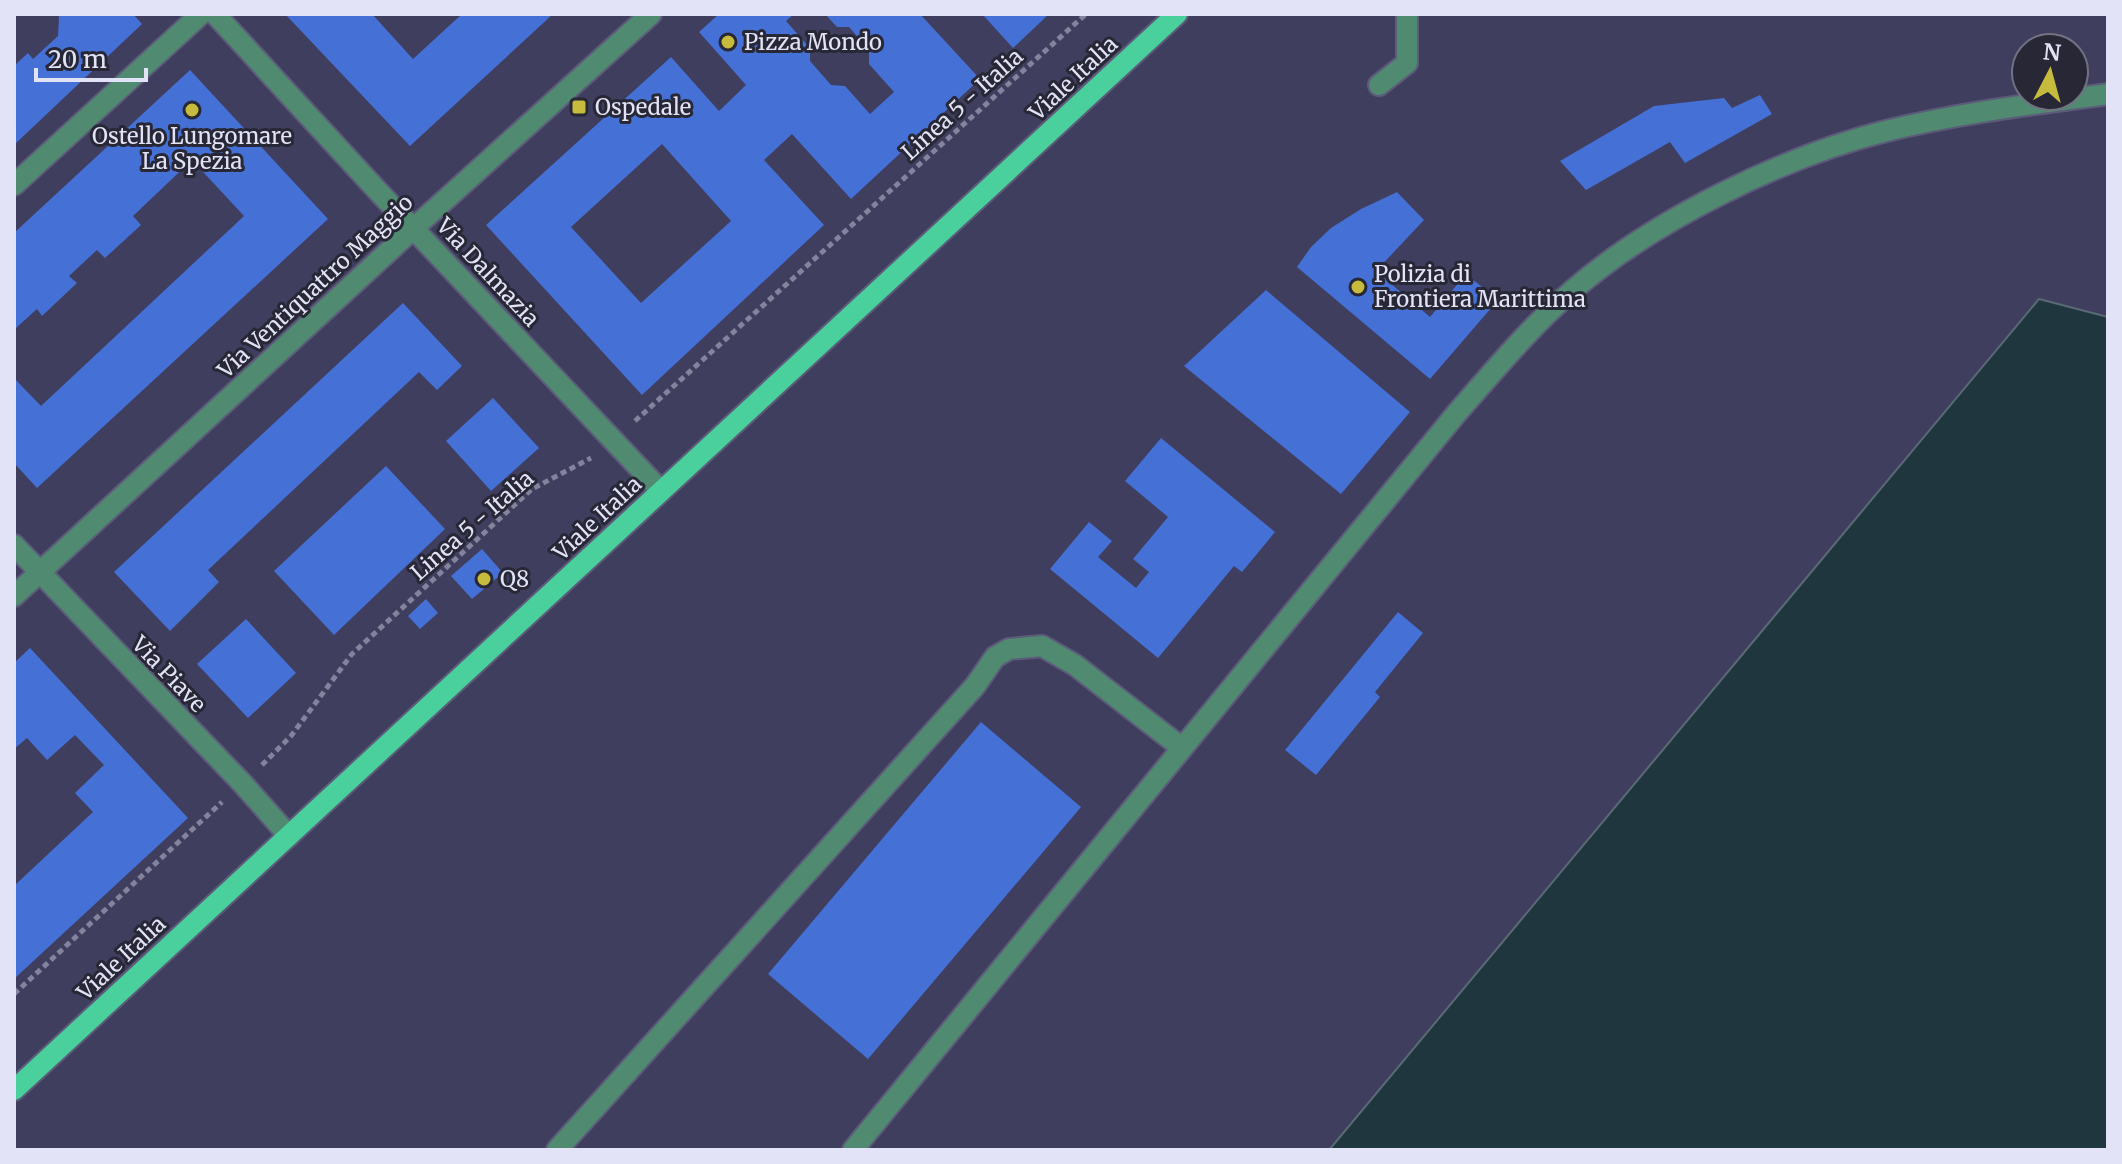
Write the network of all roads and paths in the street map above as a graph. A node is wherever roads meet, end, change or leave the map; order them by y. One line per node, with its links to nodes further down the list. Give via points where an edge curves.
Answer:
1 (201, 14): 9 (street)
2 (215, 14): 10 (street, Via Dalmazia)
3 (651, 14): 10 (street, Via Ventiquattro Maggio)
4 (1086, 14): 11 (path, Linea 5 - Italia)
5 (1177, 14): 12 (main road, Viale Italia)
6 (1407, 14): 7 (street, via 1407,63)
7 (1379, 85)
8 (2108, 94): 16 (street, via 1885,131 1807,156 1721,194 1640,241 1573,289 1517,345)
9 (14, 185)
10 (414, 228): 11 (street, Via Dalmazia); 14 (street, Via Ventiquattro Maggio)
11 (613, 441): 12 (street, Via Dalmazia); 17 (path, Linea 5 - Italia, via 532,489 352,654 291,736)
12 (661, 491): 18 (main road, Viale Italia)
13 (14, 545): 14 (street, Via Piave)
14 (39, 573): 15 (street, Via Ventiquattro Maggio); 17 (street, Via Piave)
15 (14, 596)
16 (1182, 748): 21 (street, via 1075,665 1042,646 1009,649 995,657 975,686); 22 (street)
17 (243, 784): 18 (street, Via Piave); 19 (path, Linea 5 - Italia)
18 (289, 836): 20 (main road, Viale Italia)
19 (14, 994)
20 (16, 1085)
21 (557, 1150)
22 (853, 1150)

